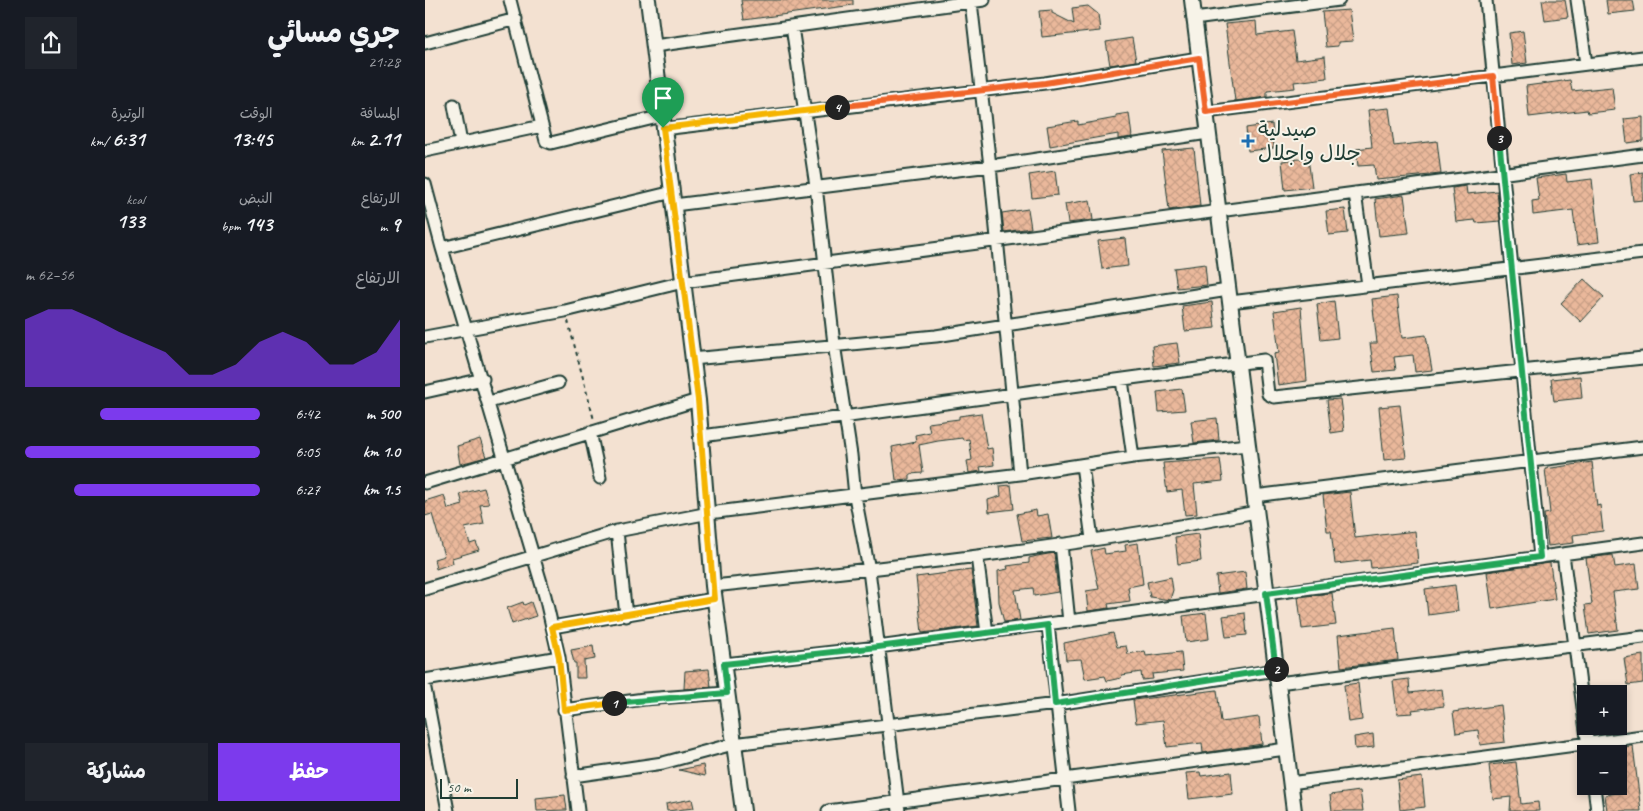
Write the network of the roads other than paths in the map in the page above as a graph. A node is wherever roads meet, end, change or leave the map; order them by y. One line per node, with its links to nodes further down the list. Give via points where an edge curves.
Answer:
1 (510, 0): 10 (street)
2 (648, 0): 14 (street)
3 (984, 0): 8 (street)
4 (1192, 0): 11 (street)
5 (1339, 0): 11 (street)
6 (1486, 0): 18 (street)
7 (1577, 0): 17 (street)
8 (971, 2): 9 (street); 19 (street)
9 (906, 6): 12 (street)
10 (516, 19): 13 (street); 24 (street)
11 (1194, 19): 16 (street)
12 (792, 26): 14 (street); 21 (street)
13 (425, 43)
14 (654, 46): 23 (street)
15 (1643, 57): 17 (street)
16 (1199, 58): 19 (street); 22 (street)
17 (1586, 64): 18 (street)
18 (1493, 76): 22 (street); 30 (street)
19 (982, 90): 21 (street); 29 (street)
20 (454, 105): 26 (street)
21 (805, 112): 23 (street); 32 (street)
22 (1206, 112): 25 (street)
23 (663, 122): 24 (street, via 551,143 546,141); 34 (street)
24 (542, 126): 26 (street)
25 (1209, 133): 29 (street); 36 (street)
26 (461, 143): 27 (street)
27 (425, 150)
28 (1643, 155): 30 (street)
29 (990, 166): 32 (street); 37 (street)
30 (1503, 173): 33 (street); 41 (street)
31 (425, 184): 35 (street)
32 (816, 186): 34 (street); 40 (street)
33 (1355, 192): 36 (street); 43 (street)
34 (673, 198): 38 (street); 42 (street)
35 (428, 209): 38 (street)
36 (1218, 210): 37 (street); 44 (street)
37 (997, 241): 40 (street); 45 (street)
38 (442, 248): 46 (street)
39 (1643, 253): 41 (street)
40 (825, 264): 42 (street); 48 (street)
41 (1512, 268): 43 (street); 52 (street)
42 (683, 282): 46 (street); 50 (street)
43 (1368, 285): 44 (street)
44 (1229, 296): 45 (street); 51 (street)
45 (1005, 324): 48 (street, via 936,336); 57 (street)
46 (467, 329): 47 (street); 53 (street)
47 (425, 337)
48 (834, 344): 50 (street); 60 (street)
49 (1643, 358): 52 (street)
50 (692, 359): 58 (street)
51 (1237, 362): 52 (street, via 1264,360 1267,394 1274,397); 54 (street); 63 (street)
52 (1522, 371): 67 (street)
53 (483, 379): 56 (street); 59 (street)
54 (1122, 380): 57 (street); 65 (street)
55 (558, 383): 59 (street)
56 (425, 392)
57 (1012, 393): 60 (street); 69 (street)
58 (698, 400): 61 (street); 62 (street)
59 (489, 402): 66 (street)
60 (844, 417): 62 (street); 72 (street)
61 (593, 431): 66 (street); 70 (street)
62 (702, 436): 75 (street)
63 (1247, 445): 65 (street); 73 (street)
64 (1643, 447): 67 (street)
65 (1133, 457): 68 (street)
66 (504, 460): 71 (street); 80 (street)
67 (1530, 461): 73 (street); 83 (street)
68 (1082, 465): 69 (street); 77 (street)
69 (1020, 474): 72 (street)
70 (601, 478)
71 (425, 483)
72 (855, 496): 75 (street); 84 (street)
73 (1254, 496): 74 (street)
74 (1256, 512): 77 (street, via 1154,532); 87 (street)
75 (709, 513): 76 (street); 86 (street)
76 (617, 531): 80 (street); 88 (street)
77 (1093, 539): 79 (street)
78 (1643, 543): 81 (street)
79 (1061, 544): 82 (street); 89 (street)
80 (533, 554): 85 (street); 91 (street)
81 (1563, 554): 83 (street); 94 (street)
82 (977, 556): 84 (street); 92 (street)
83 (1540, 557): 87 (street)
84 (869, 570): 86 (street); 95 (street)
85 (425, 589)
86 (713, 593): 88 (street); 97 (street)
87 (1266, 593): 89 (street); 98 (street)
88 (626, 616): 91 (street)
89 (1069, 622): 90 (street)
90 (1048, 625): 92 (street); 102 (street)
91 (552, 627): 96 (street)
92 (987, 633): 95 (street)
93 (1643, 637): 94 (street)
94 (1575, 645): 98 (street); 107 (street)
95 (878, 647): 97 (street); 104 (street)
96 (559, 657): 99 (street); 103 (street)
97 (724, 664): 101 (street)
98 (1277, 676): 102 (street); 109 (street)
99 (425, 680)
100 (425, 689): 116 (street)
101 (727, 693): 103 (street, via 644,699); 106 (street)
102 (1055, 704): 104 (street); 112 (street)
103 (564, 710): 111 (street)
104 (887, 724): 106 (street); 115 (street)
105 (1643, 736): 108 (street)
106 (733, 744): 111 (street, via 663,763); 118 (street)
107 (1589, 745)
108 (1602, 745)
109 (1286, 749): 112 (street); 113 (street)
110 (1577, 749): 113 (street)
111 (573, 776): 117 (street)
112 (1066, 778): 115 (street); 120 (street)
113 (1290, 783): 121 (street)
114 (1595, 795): 122 (street)
115 (898, 807): 119 (street)
116 (448, 811)
117 (578, 811)
118 (743, 811)
119 (828, 811)
120 (1069, 811)
121 (1294, 811)
122 (1597, 811)

